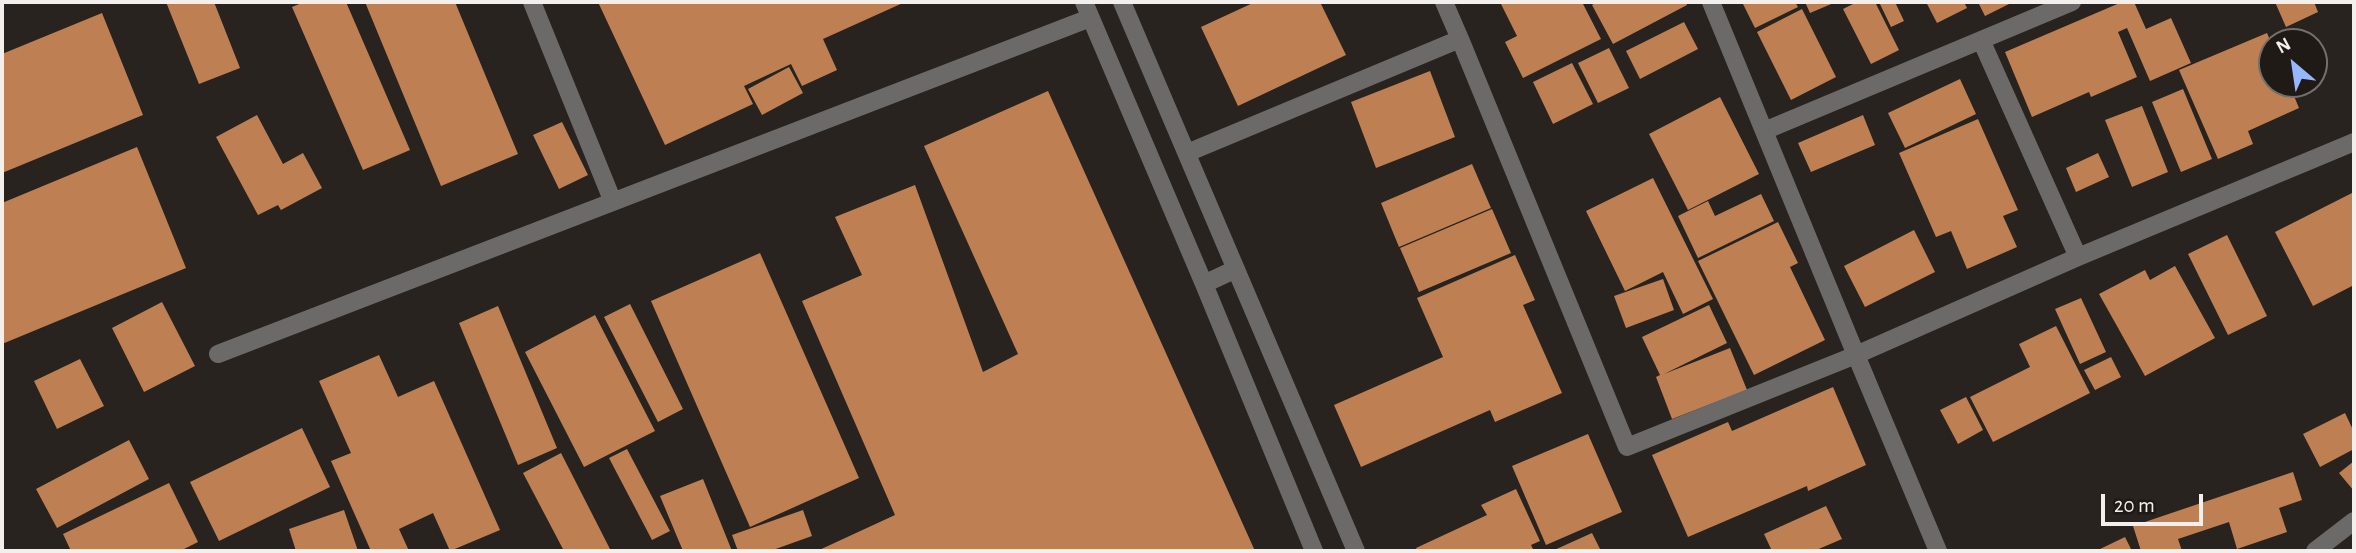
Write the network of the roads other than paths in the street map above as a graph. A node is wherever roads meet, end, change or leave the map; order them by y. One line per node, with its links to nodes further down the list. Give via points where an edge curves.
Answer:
1 (532, 2): 12 (street)
2 (1122, 2): 11 (street)
3 (1444, 2): 7 (street)
4 (1711, 2): 9 (street)
5 (2072, 2): 8 (street)
6 (1087, 10): 12 (street); 15 (street)
7 (1460, 38): 11 (street); 17 (street, via 1627,447)
8 (1981, 40): 9 (street); 13 (street)
9 (1764, 131): 17 (street)
10 (2354, 142): 13 (street)
11 (1187, 153): 14 (street)
12 (613, 202): 16 (street)
13 (2078, 257): 17 (street)
14 (1236, 269): 15 (street); 20 (street)
15 (1204, 284): 19 (street)
16 (218, 354)
17 (1856, 355): 21 (street)
18 (2354, 521): 22 (street)
19 (1314, 551)
20 (1356, 551)
21 (1938, 551)
22 (2315, 551)

